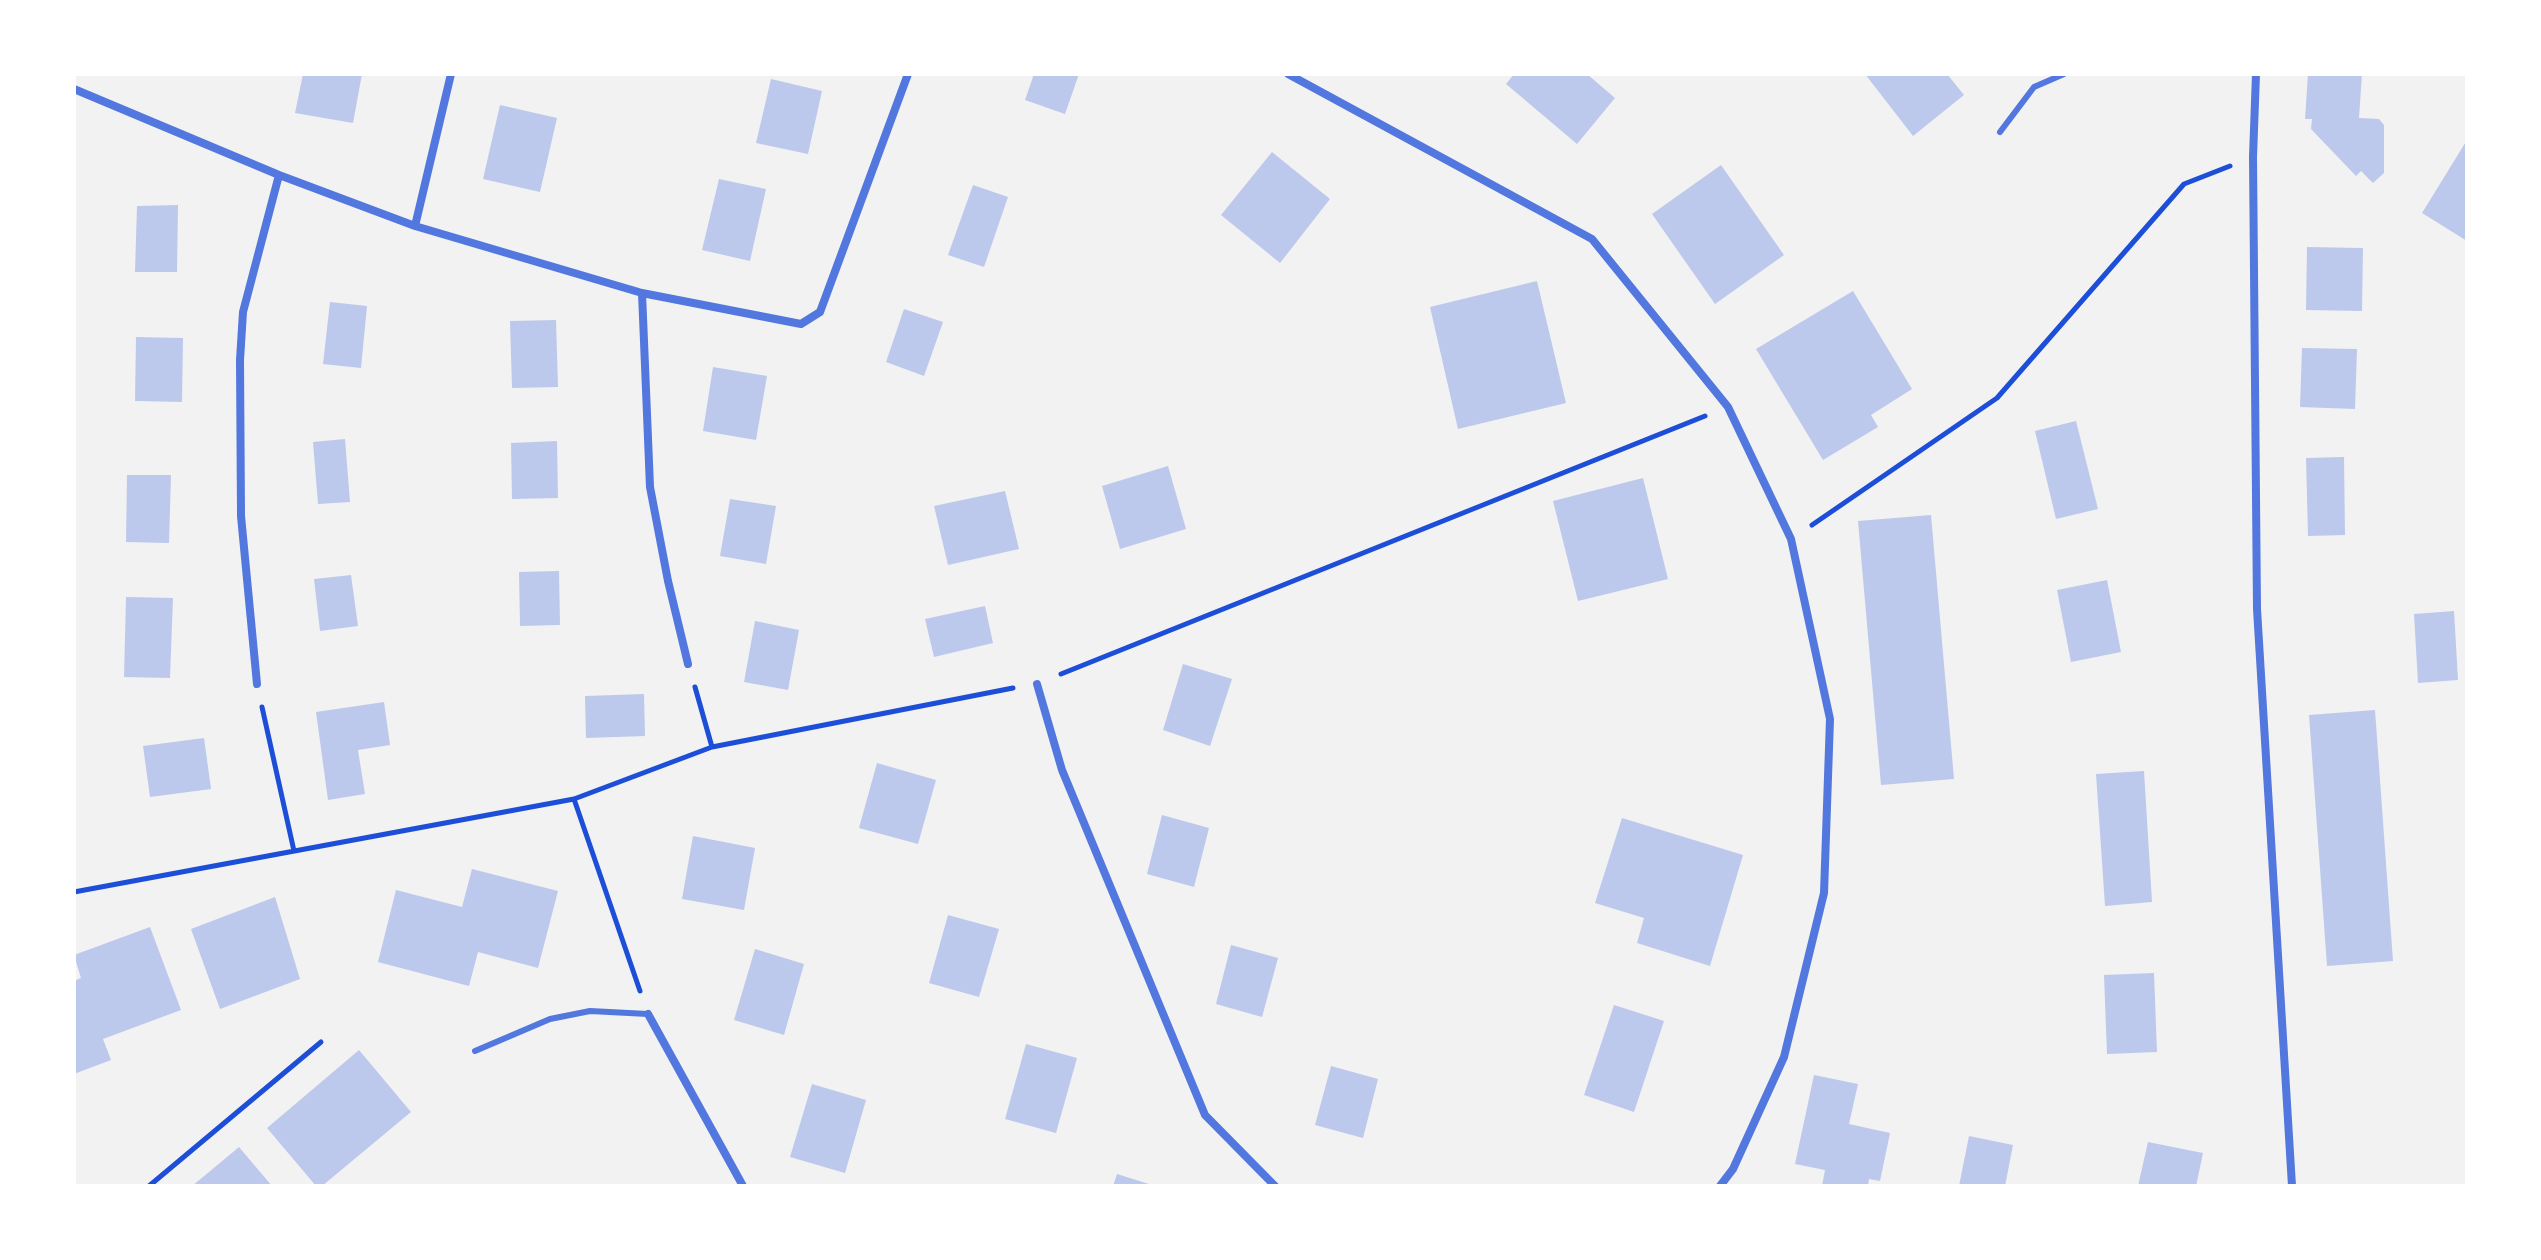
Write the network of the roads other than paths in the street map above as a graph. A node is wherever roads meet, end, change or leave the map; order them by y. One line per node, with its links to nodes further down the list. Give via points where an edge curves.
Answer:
1 (451, 74): 9 (street)
2 (908, 74): 10 (street, via 820,312 801,324)
3 (1288, 74): 18 (street, via 1592,239 1728,407 1791,539 1830,719 1824,893 1784,1057 1733,1169)
4 (2064, 74): 7 (lane, via 2034,87)
5 (2256, 74): 19 (street, via 2257,609)
6 (74, 89): 8 (street)
7 (2000, 132)
8 (279, 175): 9 (street); 12 (street, via 243,312 240,360 241,516)
9 (415, 226): 10 (street)
10 (642, 293): 11 (street, via 650,487)
11 (688, 664)
12 (257, 684)
13 (1037, 684): 17 (street, via 1062,770 1205,1115)
14 (648, 1014): 15 (lane, via 590,1011 550,1019); 16 (street)
15 (475, 1051)
16 (743, 1186)
17 (1275, 1186)
18 (1720, 1186)
19 (2292, 1186)

